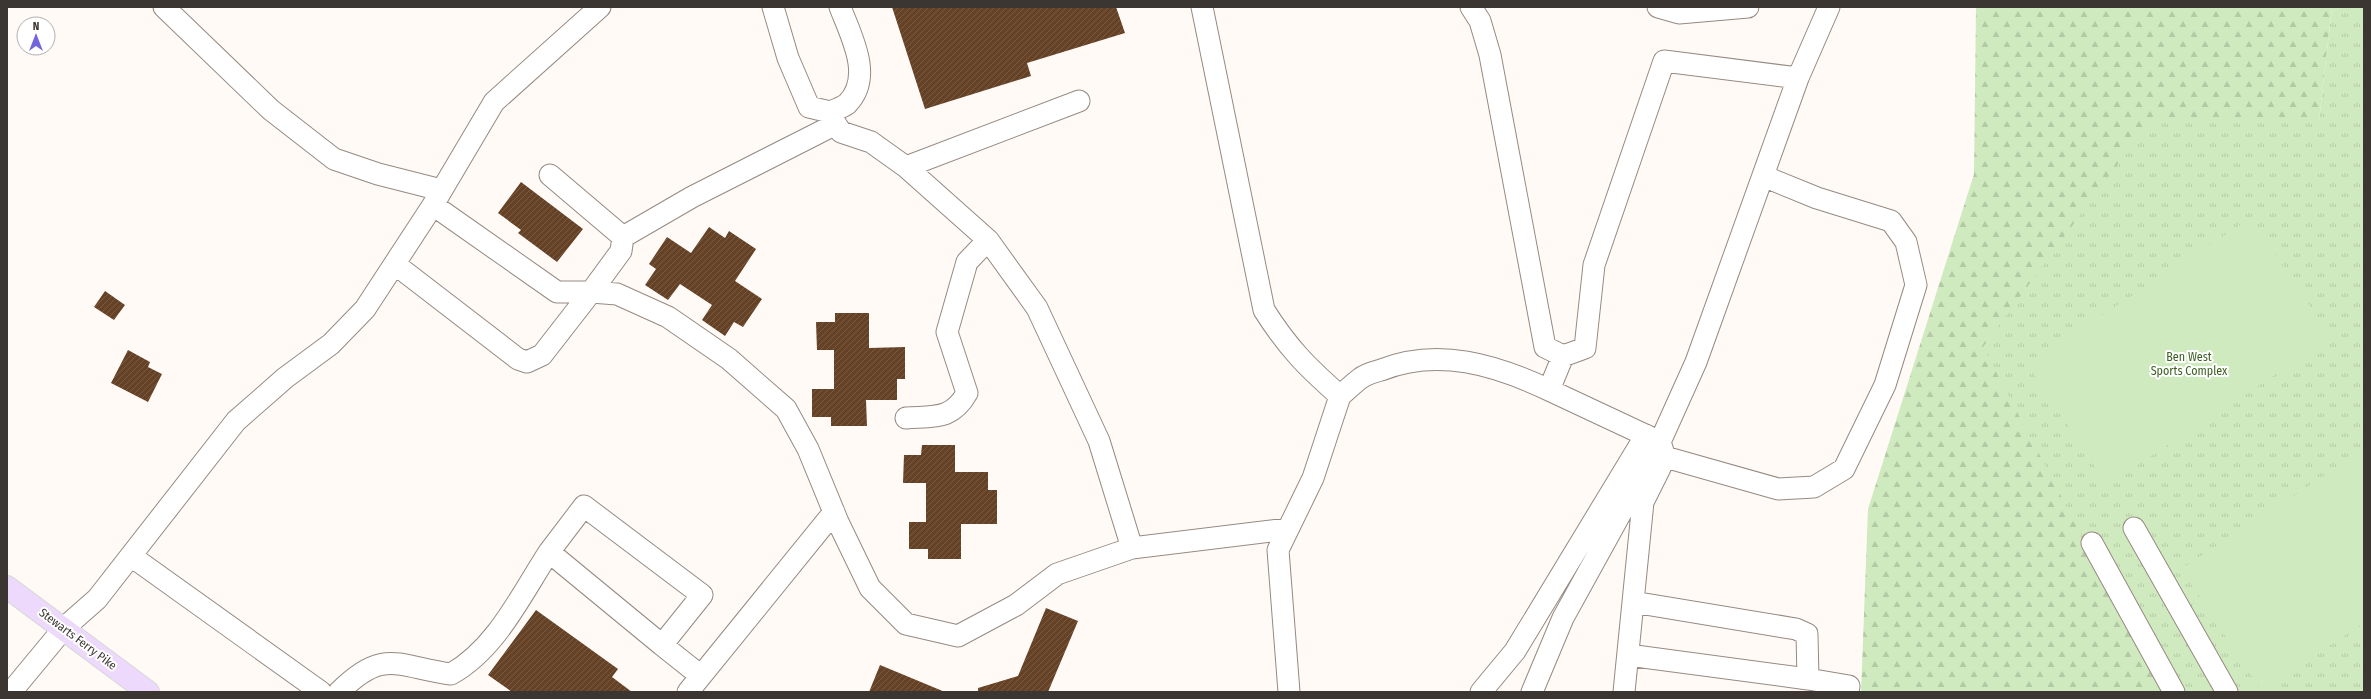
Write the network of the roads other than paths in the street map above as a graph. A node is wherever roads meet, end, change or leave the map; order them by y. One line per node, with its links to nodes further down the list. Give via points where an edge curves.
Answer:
1 (164, 7): 16 (street, via 271,110 334,159)
2 (600, 7): 16 (street, via 494,102)
3 (773, 7): 12 (street, via 788,58 809,107)
4 (840, 7): 12 (street, via 858,55 860,81 847,104)
5 (1202, 7): 23 (street, via 1264,310 1283,341 1305,366)
6 (1471, 7): 21 (street, via 1480,21 1490,55 1545,347)
7 (1658, 7): 8 (street, via 1679,13)
8 (1748, 7)
9 (1829, 7): 10 (street)
10 (1798, 78): 15 (street); 21 (street, via 1664,61 1594,265 1585,348)
11 (1079, 101): 13 (street)
12 (832, 118): 13 (street, via 841,132 871,142); 17 (street)
13 (906, 167): 18 (street)
14 (550, 175): 17 (street)
15 (1763, 176): 25 (street, via 1696,362); 25 (street, via 1817,198 1891,220 1906,242 1916,285 1885,385 1844,469 1814,487 1778,489)
16 (437, 198): 19 (street); 20 (street, via 557,292)
17 (623, 238): 20 (street, via 621,251)
18 (988, 240): 24 (street, via 967,262 947,332 967,393 960,405 945,416); 30 (street, via 1037,308 1099,441)
19 (396, 265): 20 (street, via 518,359 527,362 542,355); 32 (street, via 365,309 331,344 285,378 236,421)
20 (591, 292): 26 (street, via 617,294 668,317 729,359 786,409 808,449)
21 (1563, 356): 22 (street)
22 (1549, 390): 23 (street, via 1512,373 1468,361 1425,360 1392,365 1362,378); 25 (street)
23 (1340, 396): 28 (street, via 1313,478)
24 (906, 418)
25 (1657, 445): 34 (street, via 1643,502); 45 (street, via 1515,651); 46 (street, via 1563,618)
26 (834, 512): 30 (street, via 870,588 906,624 958,636 1016,605 1057,574); 39 (street)
27 (2134, 528): 50 (street)
28 (1288, 530): 30 (street); 44 (street, via 1278,550)
29 (2092, 543): 49 (street)
30 (1132, 548)
31 (549, 552): 36 (street); 36 (street, via 584,506 702,595); 43 (street, via 495,635 467,665 451,674 393,662 379,664 355,676)
32 (130, 556): 35 (street, via 97,599); 42 (street)
33 (7, 587): 35 (main road, Stewarts Ferry Pike)
34 (1633, 602): 37 (street); 38 (street, via 1796,629 1807,634)
35 (64, 628): 40 (street); 41 (main road, Stewarts Ferry Pike)
36 (662, 645): 39 (street)
37 (1628, 654): 38 (street); 47 (street)
38 (1808, 679): 48 (street, via 1849,686)
39 (695, 687)
40 (11, 692)
41 (148, 692)
42 (321, 692)
43 (340, 692)
44 (1289, 692)
45 (1481, 692)
46 (1532, 692)
47 (1624, 692)
48 (1848, 692)
49 (2174, 692)
50 (2227, 692)

